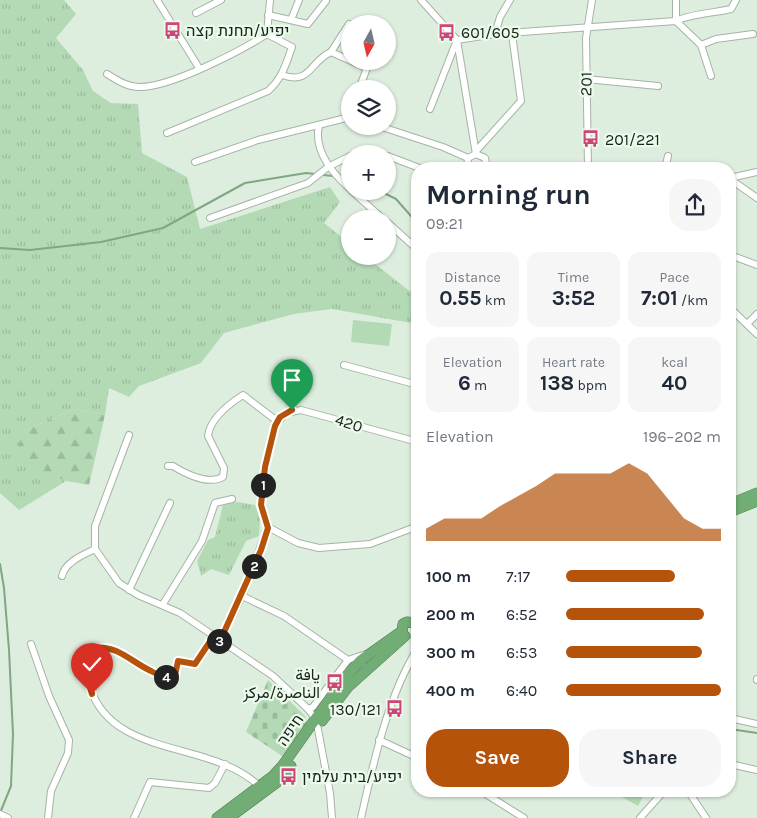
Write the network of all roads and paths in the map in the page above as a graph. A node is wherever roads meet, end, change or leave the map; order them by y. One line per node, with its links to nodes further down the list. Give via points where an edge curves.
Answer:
1 (157, 0): 24 (street)
2 (221, 0): 11 (street)
3 (270, 0): 12 (street)
4 (298, 0): 13 (street)
5 (421, 0): 21 (street)
6 (510, 0): 17 (street)
7 (592, 0): 15 (street, 201)
8 (676, 0): 14 (street)
9 (736, 0): 14 (street, via 731,9)
10 (326, 1): 13 (street, via 308,24)
11 (196, 13)
12 (268, 15): 13 (street); 16 (street)
13 (291, 20)
14 (676, 21): 15 (street); 22 (street)
15 (587, 28): 18 (street); 28 (street, 201)
16 (267, 34): 24 (street, via 248,47); 26 (street, via 292,46)
17 (495, 34): 18 (street); 21 (street)
18 (512, 34): 36 (street, via 521,101)
19 (753, 34): 22 (street, via 716,39)
20 (341, 36): 23 (street)
21 (458, 40): 31 (street); 36 (street)
22 (701, 45): 27 (street)
23 (331, 52): 26 (street, via 304,76 291,78); 29 (street, via 366,68)
24 (199, 68): 25 (street, via 170,81 137,88)
25 (107, 74)
26 (282, 75): 35 (street, via 268,91)
27 (711, 76)
28 (586, 79): 30 (street); 44 (street, 201)
29 (362, 80)
30 (658, 86)
31 (430, 108)
32 (341, 119): 33 (street)
33 (319, 125): 41 (street, via 258,140); 47 (street, via 318,140)
34 (396, 132): 38 (street)
35 (168, 133)
36 (476, 152): 38 (street); 43 (street)
37 (668, 156): 45 (street)
38 (468, 158): 42 (street)
39 (396, 159): 46 (street)
40 (341, 160): 47 (street)
41 (195, 162)
42 (468, 162)
43 (486, 162)
44 (588, 162)
45 (667, 162)
46 (411, 165)
47 (328, 167): 50 (street); 55 (street, via 308,183)
48 (757, 172): 49 (street)
49 (736, 177)
50 (341, 180)
51 (736, 182): 52 (street)
52 (757, 198)
53 (362, 200): 54 (street)
54 (373, 210)
55 (210, 218)
56 (396, 230): 57 (street)
57 (411, 244)
58 (736, 257): 59 (street)
59 (757, 264)
60 (736, 314): 62 (street)
61 (757, 314): 62 (street)
62 (747, 324): 63 (street)
63 (757, 334)
64 (344, 365): 65 (street)
65 (411, 382)
66 (277, 421): 68 (street, 420, via 286,413 301,410); 69 (street, via 243,395 213,420 209,430 208,436 224,468 223,477 212,479 187,475); 76 (street, via 265,467 261,505)
67 (129, 435): 78 (street, via 95,526)
68 (411, 440)
69 (168, 466)
70 (757, 493): 73 (highway)
71 (232, 499): 82 (street, via 215,503 202,541)
72 (757, 501): 75 (highway)
73 (736, 502)
74 (170, 503): 80 (street)
75 (736, 510)
76 (268, 528): 77 (street, via 298,543 319,548 370,544); 81 (street)
77 (411, 529)
78 (96, 549): 79 (street, via 74,560 63,569); 80 (street, via 113,575)
79 (62, 576)
80 (129, 590): 82 (street)
81 (242, 596): 86 (street); 89 (street, via 284,616)
82 (163, 604): 85 (street)
83 (411, 632): 88 (highway, חיפה)
84 (411, 633): 93 (highway, חיפה, via 348,687)
85 (213, 637): 86 (street); 97 (street, via 195,664 178,661 174,680 104,647 97,648 91,655 86,673 92,694 105,716 114,724 146,740)
86 (220, 641): 91 (street, via 273,676)
87 (31, 644): 105 (street, via 69,740 68,753 51,791)
88 (372, 652): 89 (street); 93 (highway, חיפה, via 345,677)
89 (348, 660): 91 (street, via 313,708)
90 (411, 660): 95 (street)
91 (308, 709): 93 (street)
92 (736, 719): 94 (street)
93 (317, 723): 100 (highway, חיפה, via 288,760); 110 (highway, חיפה, via 280,780); 111 (street)
94 (757, 724)
95 (379, 740): 96 (street); 112 (street)
96 (411, 755)
97 (225, 764): 100 (street); 108 (street, via 215,784 209,788 150,782)
98 (736, 765): 99 (street)
99 (757, 770)
100 (259, 786): 109 (highway, חיפה)
101 (491, 797): 113 (street)
102 (659, 797): 114 (street)
103 (692, 797): 115 (street)
104 (0, 814): 106 (street)
105 (48, 816): 107 (street)
106 (8, 818)
107 (56, 818)
108 (134, 818)
109 (217, 818)
110 (229, 818)
111 (332, 818)
112 (361, 818)
113 (524, 818)
114 (640, 818)
115 (706, 818)

